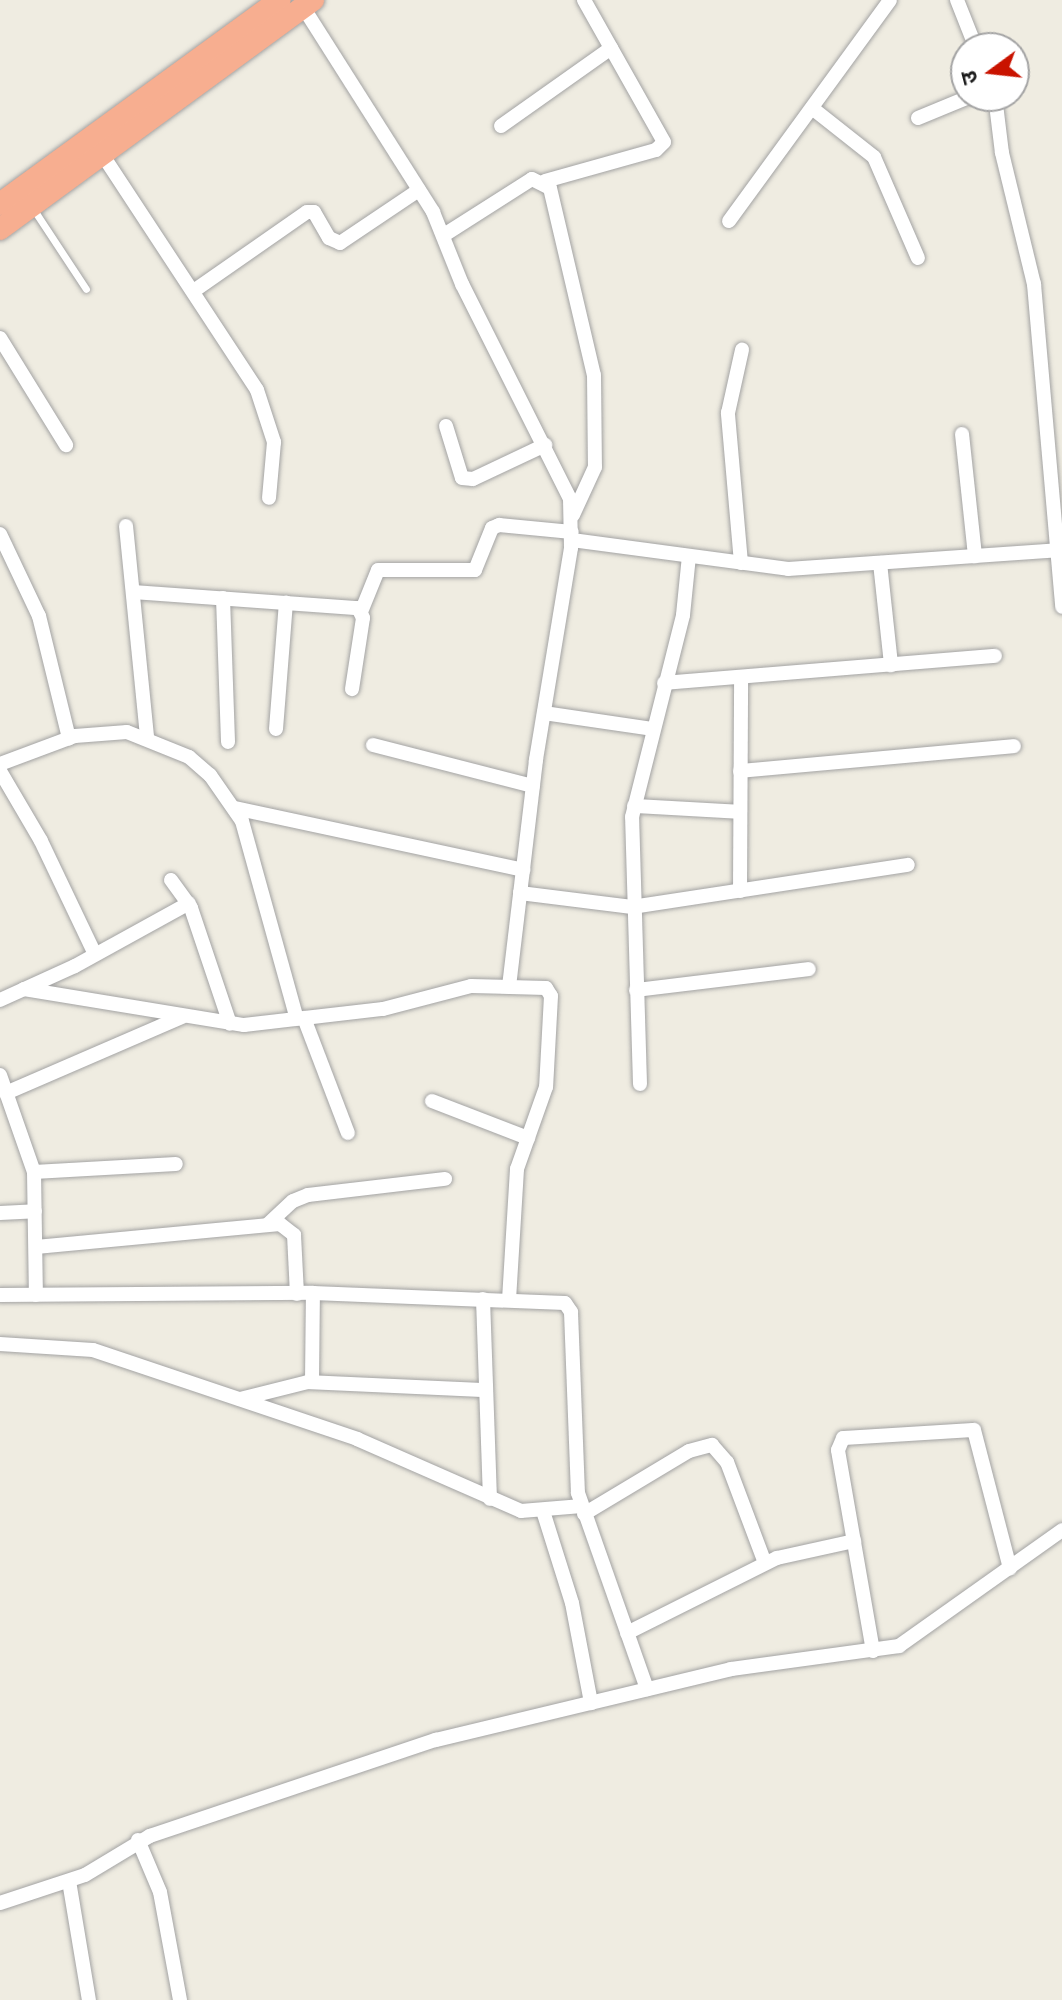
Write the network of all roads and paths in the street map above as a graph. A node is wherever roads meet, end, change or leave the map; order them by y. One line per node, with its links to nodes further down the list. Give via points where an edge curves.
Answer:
1 (280, 0): 16 (highway)
2 (584, 0): 7 (street)
3 (890, 0): 9 (street)
4 (957, 0): 6 (street)
5 (308, 4): 13 (highway); 15 (street)
6 (970, 32)
7 (611, 48): 12 (street); 14 (street, via 663,137 662,147)
8 (950, 105): 11 (street)
9 (812, 108): 18 (street); 21 (street, via 874,157)
10 (997, 112): 35 (street, via 1002,153 1032,264)
11 (918, 118)
12 (501, 126)
13 (102, 154): 17 (highway); 23 (street)
14 (545, 181): 20 (street, via 532,179); 31 (street, via 594,375 595,467)
15 (419, 190): 20 (street); 23 (street, via 340,243 329,238 314,212 307,212)
16 (0, 204)
17 (31, 206): 19 (highway); 22 (lane)
18 (729, 221)
19 (0, 229)
20 (444, 235): 29 (street, via 462,284)
21 (918, 258)
22 (86, 289)
23 (195, 290): 30 (street, via 230,342 269,420 274,460)
24 (0, 338): 28 (street)
25 (742, 350): 38 (street, via 728,413)
26 (446, 426): 29 (street, via 462,478 473,479)
27 (962, 434): 37 (street)
28 (66, 445)
29 (545, 445): 31 (street)
30 (269, 498)
31 (572, 515): 34 (street)
32 (126, 526): 40 (street)
33 (0, 534): 54 (street, via 39,616)
34 (572, 536): 36 (street); 44 (street, via 499,525 492,528 475,570 378,570); 50 (street)
35 (1057, 550): 37 (street); 43 (street)
36 (689, 556): 38 (street); 48 (street, via 686,600)
37 (975, 556): 39 (street)
38 (741, 563): 39 (street, via 788,569)
39 (880, 563): 46 (street)
40 (133, 592): 41 (street); 53 (street)
41 (223, 598): 42 (street); 55 (street)
42 (286, 602): 44 (street, via 352,606); 51 (street)
43 (1062, 607)
44 (361, 612): 49 (street)
45 (995, 656): 46 (street)
46 (891, 665): 47 (street)
47 (741, 677): 48 (street); 60 (street)
48 (664, 683): 52 (street)
49 (352, 689)
50 (544, 713): 52 (street); 61 (street)
51 (276, 729)
52 (652, 729): 62 (street)
53 (147, 737): 54 (street, via 127,732); 63 (street, via 189,757)
54 (69, 738): 58 (street)
55 (228, 742)
56 (373, 745): 61 (street)
57 (1014, 746): 60 (street)
58 (0, 764)
59 (0, 771): 72 (street, via 41,841)
60 (740, 771): 64 (street)
61 (533, 786): 66 (street)
62 (634, 806): 64 (street); 71 (street)
63 (235, 808): 66 (street); 79 (street)
64 (740, 812): 68 (street)
65 (908, 865): 68 (street)
66 (523, 870): 69 (street)
67 (171, 880): 70 (street)
68 (740, 891): 71 (street)
69 (520, 893): 71 (street); 74 (street)
70 (189, 903): 72 (street); 80 (street)
71 (632, 907): 76 (street)
72 (95, 954): 75 (street)
73 (809, 969): 76 (street)
74 (509, 986): 79 (street, via 471,986 383,1009); 86 (street, via 541,986 551,996 546,1087)
75 (24, 989): 77 (street); 78 (street)
76 (636, 990): 82 (street)
77 (0, 1000)
78 (183, 1016): 80 (street); 83 (street)
79 (300, 1019): 80 (street); 85 (street)
80 (230, 1024)
81 (0, 1075): 83 (street)
82 (640, 1084)
83 (6, 1093): 88 (street)
84 (432, 1101): 86 (street)
85 (348, 1133)
86 (528, 1138): 99 (street, via 517,1169)
87 (176, 1164): 88 (street)
88 (34, 1172): 90 (street)
89 (445, 1179): 92 (street, via 308,1195 293,1201)
90 (35, 1211): 91 (street); 93 (street)
91 (0, 1213)
92 (267, 1225): 93 (street); 95 (street, via 286,1225 294,1235)
93 (36, 1247): 97 (street)
94 (313, 1293): 95 (street); 98 (street); 101 (street)
95 (297, 1294): 97 (street)
96 (0, 1295): 97 (street)
97 (36, 1295)
98 (483, 1299): 99 (street); 102 (street)
99 (509, 1300): 105 (street, via 569,1306)
100 (0, 1344): 103 (street, via 93,1350)
101 (312, 1382): 102 (street); 103 (street)
102 (486, 1390): 104 (street)
103 (239, 1399): 104 (street, via 357,1439)
104 (490, 1499): 106 (street, via 521,1511)
105 (583, 1510): 106 (street); 109 (street, via 689,1451 712,1445 727,1462); 111 (street)
106 (543, 1511): 114 (street, via 572,1603)
107 (1062, 1530): 110 (street)
108 (854, 1541): 109 (street); 110 (street, via 838,1450 843,1438 969,1428 979,1440); 112 (street)
109 (765, 1563): 111 (street)
110 (1010, 1568): 112 (street, via 914,1640)
111 (627, 1633): 113 (street)
112 (873, 1651): 113 (street, via 731,1669)
113 (647, 1689): 114 (street)
114 (591, 1703): 115 (street, via 436,1740)
115 (138, 1840): 116 (street); 119 (street, via 160,1892)
116 (69, 1881): 117 (street); 118 (street)
117 (0, 1903)
118 (89, 2000)
119 (180, 2000)

